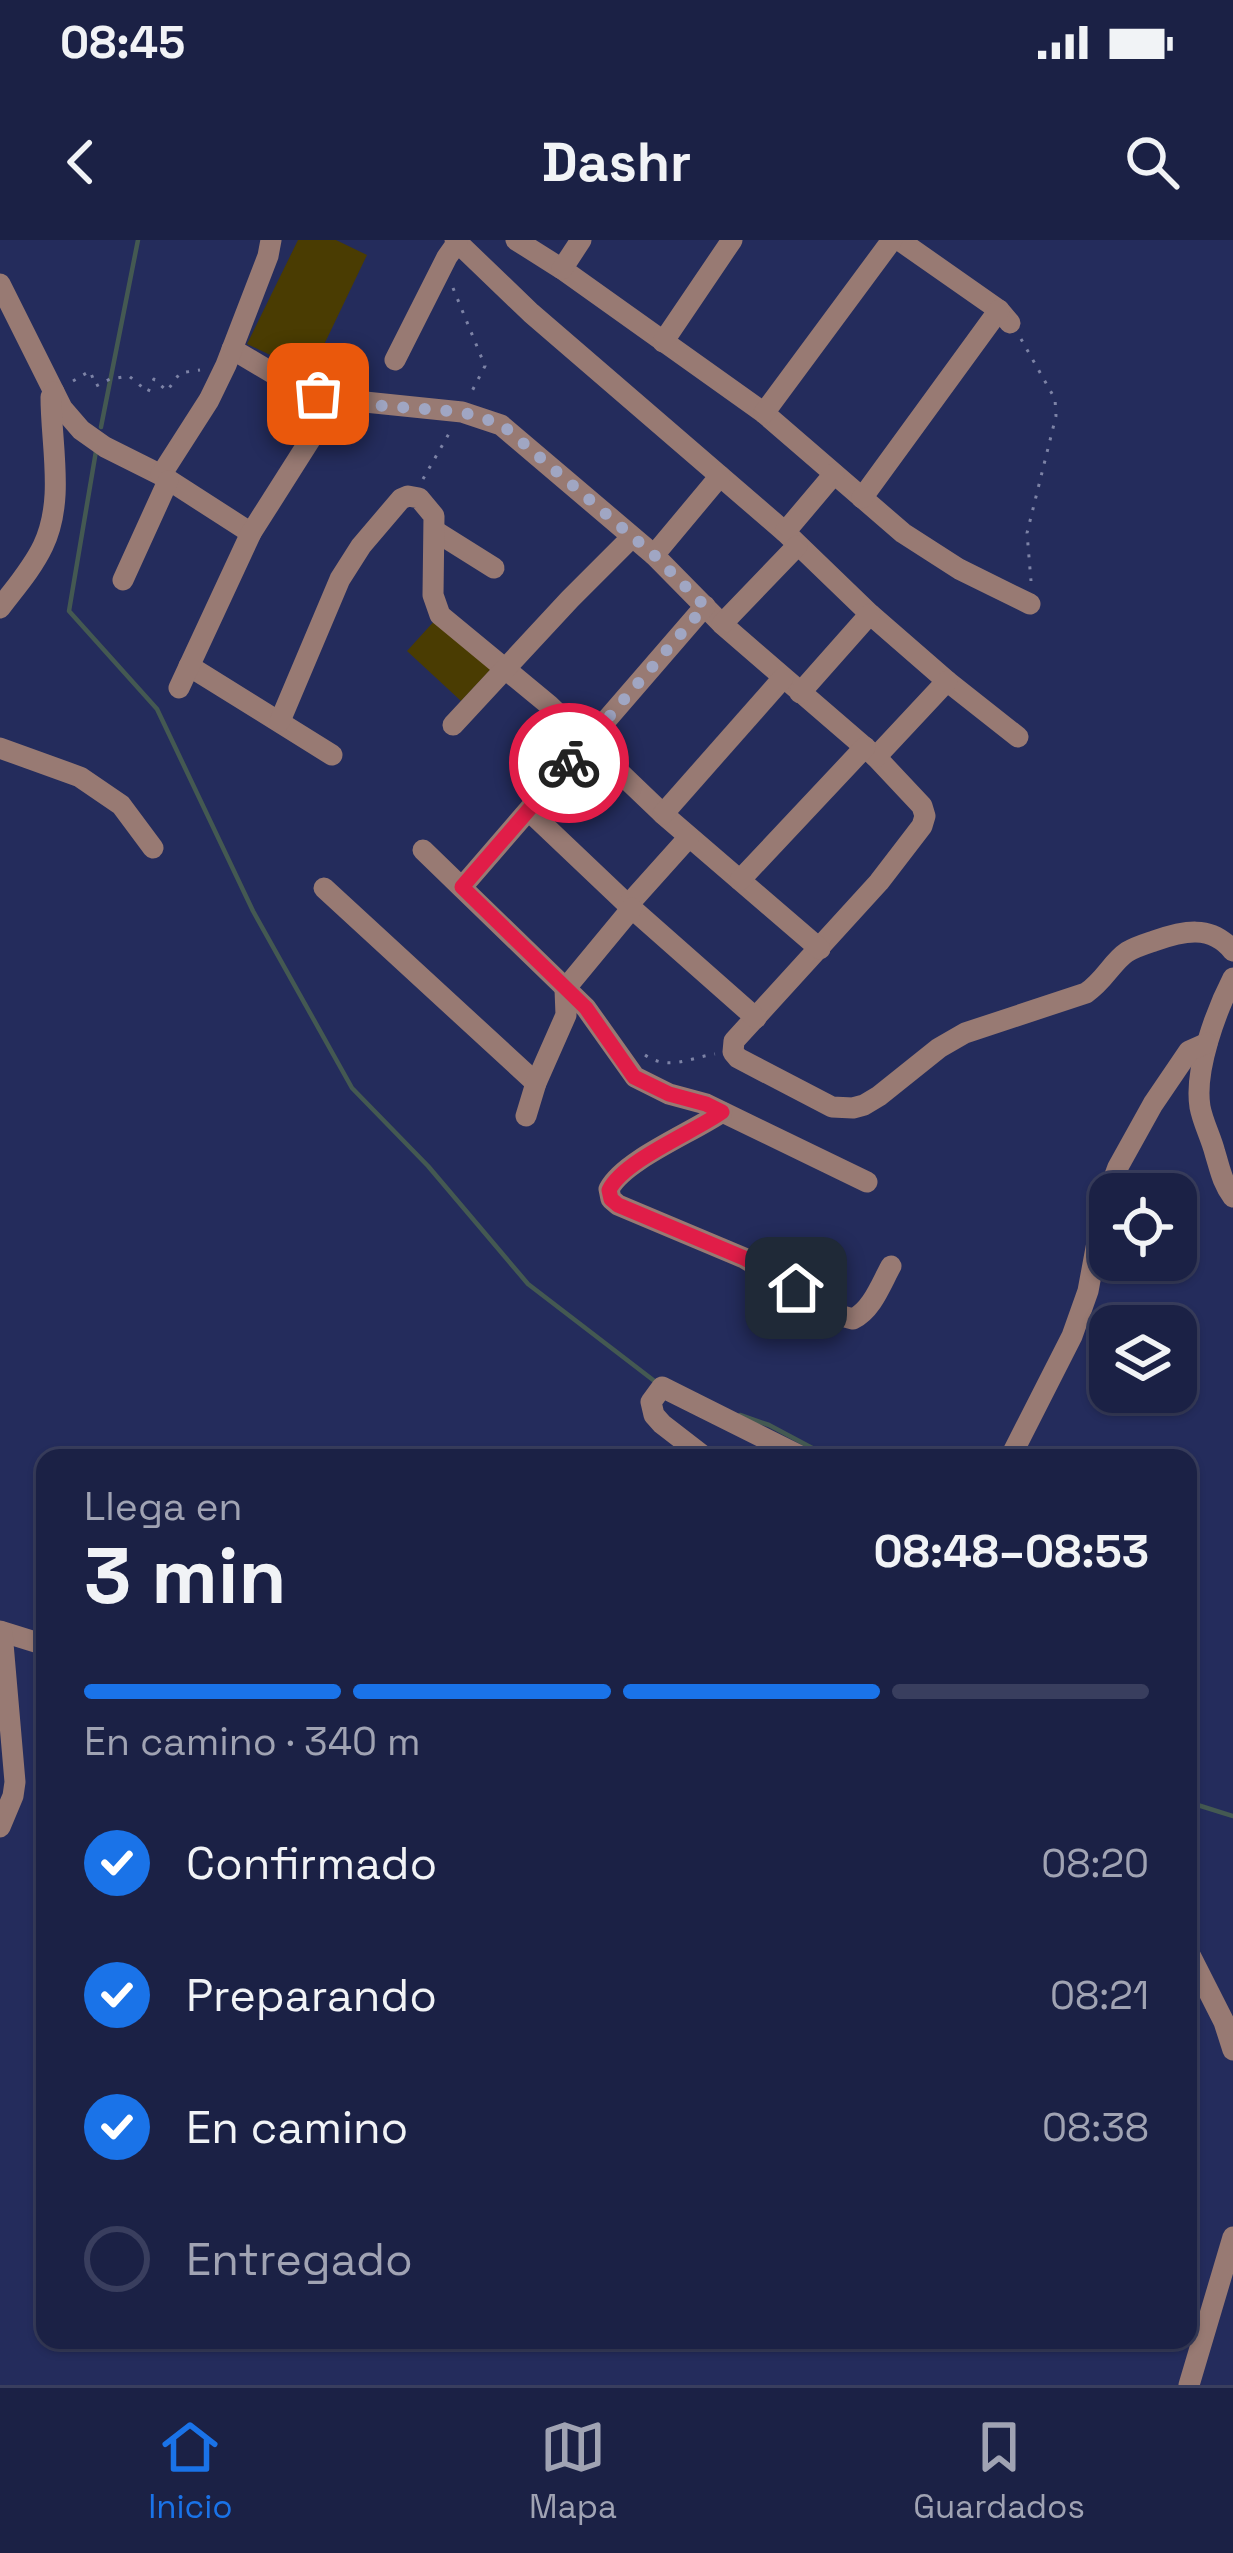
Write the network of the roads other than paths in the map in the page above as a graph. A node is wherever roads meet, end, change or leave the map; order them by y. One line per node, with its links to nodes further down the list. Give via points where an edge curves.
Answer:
1 (271, 240): 11 (street)
2 (517, 240): 7 (street)
3 (581, 240): 7 (street)
4 (732, 240): 10 (street)
5 (896, 240): 15 (street); 19 (street, via 1004,316)
6 (453, 246): 12 (street); 17 (street)
7 (562, 268): 10 (street)
8 (0, 284): 9 (street)
9 (6, 311): 13 (street)
10 (663, 342): 15 (street)
11 (229, 357): 14 (street); 18 (street)
12 (395, 360)
13 (54, 392): 18 (street, via 81,430); 29 (street, via 49,529)
14 (336, 399): 21 (street); 22 (street, via 462,412 501,424)
15 (764, 413): 16 (street)
16 (834, 474): 19 (street); 23 (street)
17 (721, 476): 23 (street); 24 (street)
18 (164, 478): 21 (street); 26 (street)
19 (862, 498): 27 (street, via 940,557)
20 (435, 531): 25 (street); 33 (street, via 440,615); 37 (street, via 431,510 413,496 401,499 361,546)
21 (251, 533): 32 (street)
22 (632, 537): 24 (street); 33 (street)
23 (791, 539): 30 (street); 31 (street)
24 (654, 555): 28 (street)
25 (494, 568)
26 (123, 580)
27 (1030, 604)
28 (705, 606): 31 (street); 40 (street)
29 (0, 608)
30 (870, 614): 34 (street); 35 (street)
31 (722, 624): 35 (street)
32 (189, 666): 36 (street); 37 (street)
33 (506, 670): 38 (street); 40 (street)
34 (947, 681): 39 (street); 42 (street)
35 (792, 686): 42 (street); 45 (street)
36 (179, 688)
37 (280, 721): 43 (street)
38 (453, 724)
39 (1018, 736)
40 (588, 741): 44 (street); 45 (street)
41 (0, 748): 47 (street, via 80,777 122,805)
42 (870, 752): 49 (street); 53 (street, via 925,816)
43 (332, 755)
44 (529, 812): 50 (street); 52 (street)
45 (663, 814): 46 (street)
46 (689, 837): 49 (street); 52 (street)
47 (153, 848)
48 (423, 850): 50 (street)
49 (740, 880): 53 (street)
50 (462, 887): 56 (street)
51 (324, 888): 59 (street)
52 (630, 907): 56 (street); 57 (street)
53 (820, 949): 57 (street)
54 (1233, 951): 57 (street, via 1214,935 1184,931 1138,947 1086,993 965,1033 864,1106 832,1107 733,1052)
55 (1233, 978): 58 (street)
56 (565, 988): 59 (street, via 566,1015); 60 (street, via 634,1077)
57 (756, 1018)
58 (1207, 1043): 63 (street, via 1200,1110); 67 (street, via 1189,1051 1118,1167 1072,1336)
59 (536, 1083): 61 (street)
60 (722, 1112): 62 (street); 64 (street, via 614,1180 611,1199 744,1258 838,1316 862,1315)
61 (526, 1116)
62 (866, 1183)
63 (1233, 1196)
64 (890, 1266)
65 (695, 1449): 66 (street, via 654,1415 651,1402 662,1387)
66 (786, 1449)
67 (1015, 1449)
68 (1, 1631): 69 (street); 70 (street, via 15,1782)
69 (36, 1642)
70 (0, 1827)
71 (1197, 1969): 72 (street)
72 (1233, 2050)
73 (1233, 2237): 74 (street)
74 (1189, 2385)

